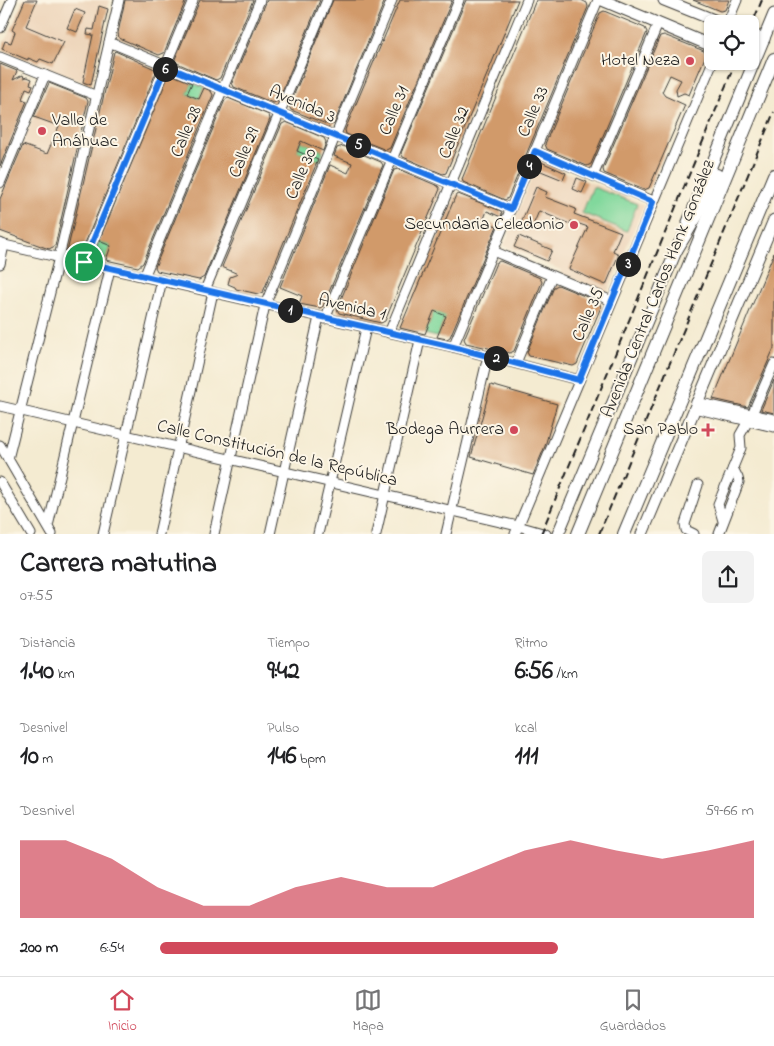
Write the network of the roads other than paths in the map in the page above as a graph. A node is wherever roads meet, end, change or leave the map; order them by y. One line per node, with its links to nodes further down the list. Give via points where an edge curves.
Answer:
1 (12, 0): 16 (street)
2 (119, 0): 19 (street)
3 (193, 0): 23 (street)
4 (260, 0): 26 (street, Calle 28)
5 (327, 0): 28 (street, Calle 29)
6 (392, 0): 30 (street, Calle 30)
7 (459, 0): 32 (street, Calle 31)
8 (527, 0): 36 (street, Calle 32)
9 (600, 0): 15 (main road); 31 (street, Calle 33)
10 (666, 0): 13 (main road)
11 (737, 0): 14 (street)
12 (774, 14): 18 (main road, Avenida Central Carlos Hank González)
13 (704, 15)
14 (730, 15)
15 (658, 24): 20 (main road); 34 (street)
16 (0, 28)
17 (759, 37): 18 (main road)
18 (764, 39): 43 (main road, Avenida Central Carlos Hank González)
19 (109, 42): 23 (street, Avenida 3); 27 (street)
20 (704, 43)
21 (0, 57): 25 (street)
22 (774, 59): 29 (highway, Avenida Central Carlos Hank González)
23 (166, 66): 26 (street, Avenida 3); 45 (street)
24 (709, 70): 37 (street, Calle 35)
25 (45, 75): 27 (street); 35 (street)
26 (222, 89): 28 (street, Avenida 3); 48 (street, Calle 28)
27 (97, 96): 44 (street)
28 (280, 113): 30 (street, Avenida 3); 51 (street, Calle 29)
29 (747, 123): 43 (highway); 96 (highway, Avenida Central Carlos Hank González)
30 (336, 136): 32 (street, Avenida 3); 53 (street, Calle 30)
31 (535, 151): 34 (street); 38 (street, Calle 33)
32 (392, 159): 36 (street, Avenida 3); 54 (street, Calle 31)
33 (774, 175): 76 (highway)
34 (593, 176): 37 (street)
35 (0, 183)
36 (451, 184): 38 (street, Avenida 3); 56 (street, Calle 32)
37 (653, 202): 52 (street, Calle 35)
38 (511, 209): 42 (street, Calle 33)
39 (774, 220): 40 (main road)
40 (771, 236): 63 (main road)
41 (1, 244): 44 (street, Avenida 1); 46 (street)
42 (493, 251): 49 (street); 58 (street, Calle 33)
43 (675, 252): 95 (main road, Avenida Central Carlos Hank González)
44 (59, 257): 45 (street, Avenida 1); 65 (street)
45 (84, 262): 47 (street, Avenida 1)
46 (0, 264)
47 (110, 269): 48 (street, Avenida 1); 68 (street)
48 (144, 276): 50 (street, Avenida 1)
49 (552, 276): 52 (street); 60 (street)
50 (162, 280): 51 (street, Avenida 1); 70 (street)
51 (209, 291): 53 (street, Avenida 1); 72 (street, Calle 29)
52 (612, 301): 62 (street, Calle 35)
53 (265, 305): 54 (street, Avenida 1); 74 (street, Calle 30)
54 (322, 318): 55 (street, Avenida 1); 75 (street, Calle 31)
55 (366, 328): 56 (street, Avenida 1); 77 (street)
56 (389, 333): 57 (street, Avenida 1)
57 (420, 340): 58 (street, Avenida 1); 80 (street)
58 (453, 347): 59 (street, Avenida 1)
59 (488, 356): 60 (street, Avenida 1); 82 (street)
60 (516, 363): 62 (street, Avenida 1)
61 (774, 364): 66 (street)
62 (579, 380): 85 (street, Calle 35)
63 (695, 405): 66 (street); 83 (main road)
64 (0, 406): 65 (street, Calle Constitución de la República)
65 (21, 411): 68 (street, Calle Constitución de la República); 73 (street)
66 (750, 418): 67 (street); 69 (street); 102 (street, via 740,435 741,448 733,468 739,482)
67 (774, 419)
68 (73, 424): 70 (street, Calle Constitución de la República); 84 (street)
69 (774, 427)
70 (126, 436): 72 (street, Calle Constitución de la República); 87 (street)
71 (0, 445): 73 (street)
72 (178, 448): 74 (street, Calle Constitución de la República); 88 (street, Calle 29)
73 (8, 459): 84 (street)
74 (231, 460): 75 (street, Calle Constitución de la República); 89 (street, Calle 30)
75 (284, 472): 77 (street, Calle Constitución de la República); 90 (street, Calle 31)
76 (648, 475): 97 (highway); 98 (highway, via 647,496)
77 (330, 483): 80 (street, Calle Constitución de la República); 91 (street)
78 (1, 484): 81 (street); 86 (street)
79 (698, 485): 101 (street, via 685,524 687,531)
80 (386, 496): 82 (street, Calle Constitución de la República); 92 (street)
81 (0, 498)
82 (451, 510): 85 (street, Calle Constitución de la República); 93 (street)
83 (648, 519): 99 (main road); 100 (street)
84 (50, 530)
85 (516, 530): 94 (street, Calle Constitución de la República)
86 (31, 534)
87 (103, 534)
88 (158, 534)
89 (214, 534)
90 (270, 534)
91 (318, 534)
92 (376, 534)
93 (446, 534)
94 (546, 534)
95 (558, 534)
96 (578, 534)
97 (624, 534)
98 (634, 534)
99 (642, 534)
100 (650, 534)
101 (694, 534)
102 (719, 534)

